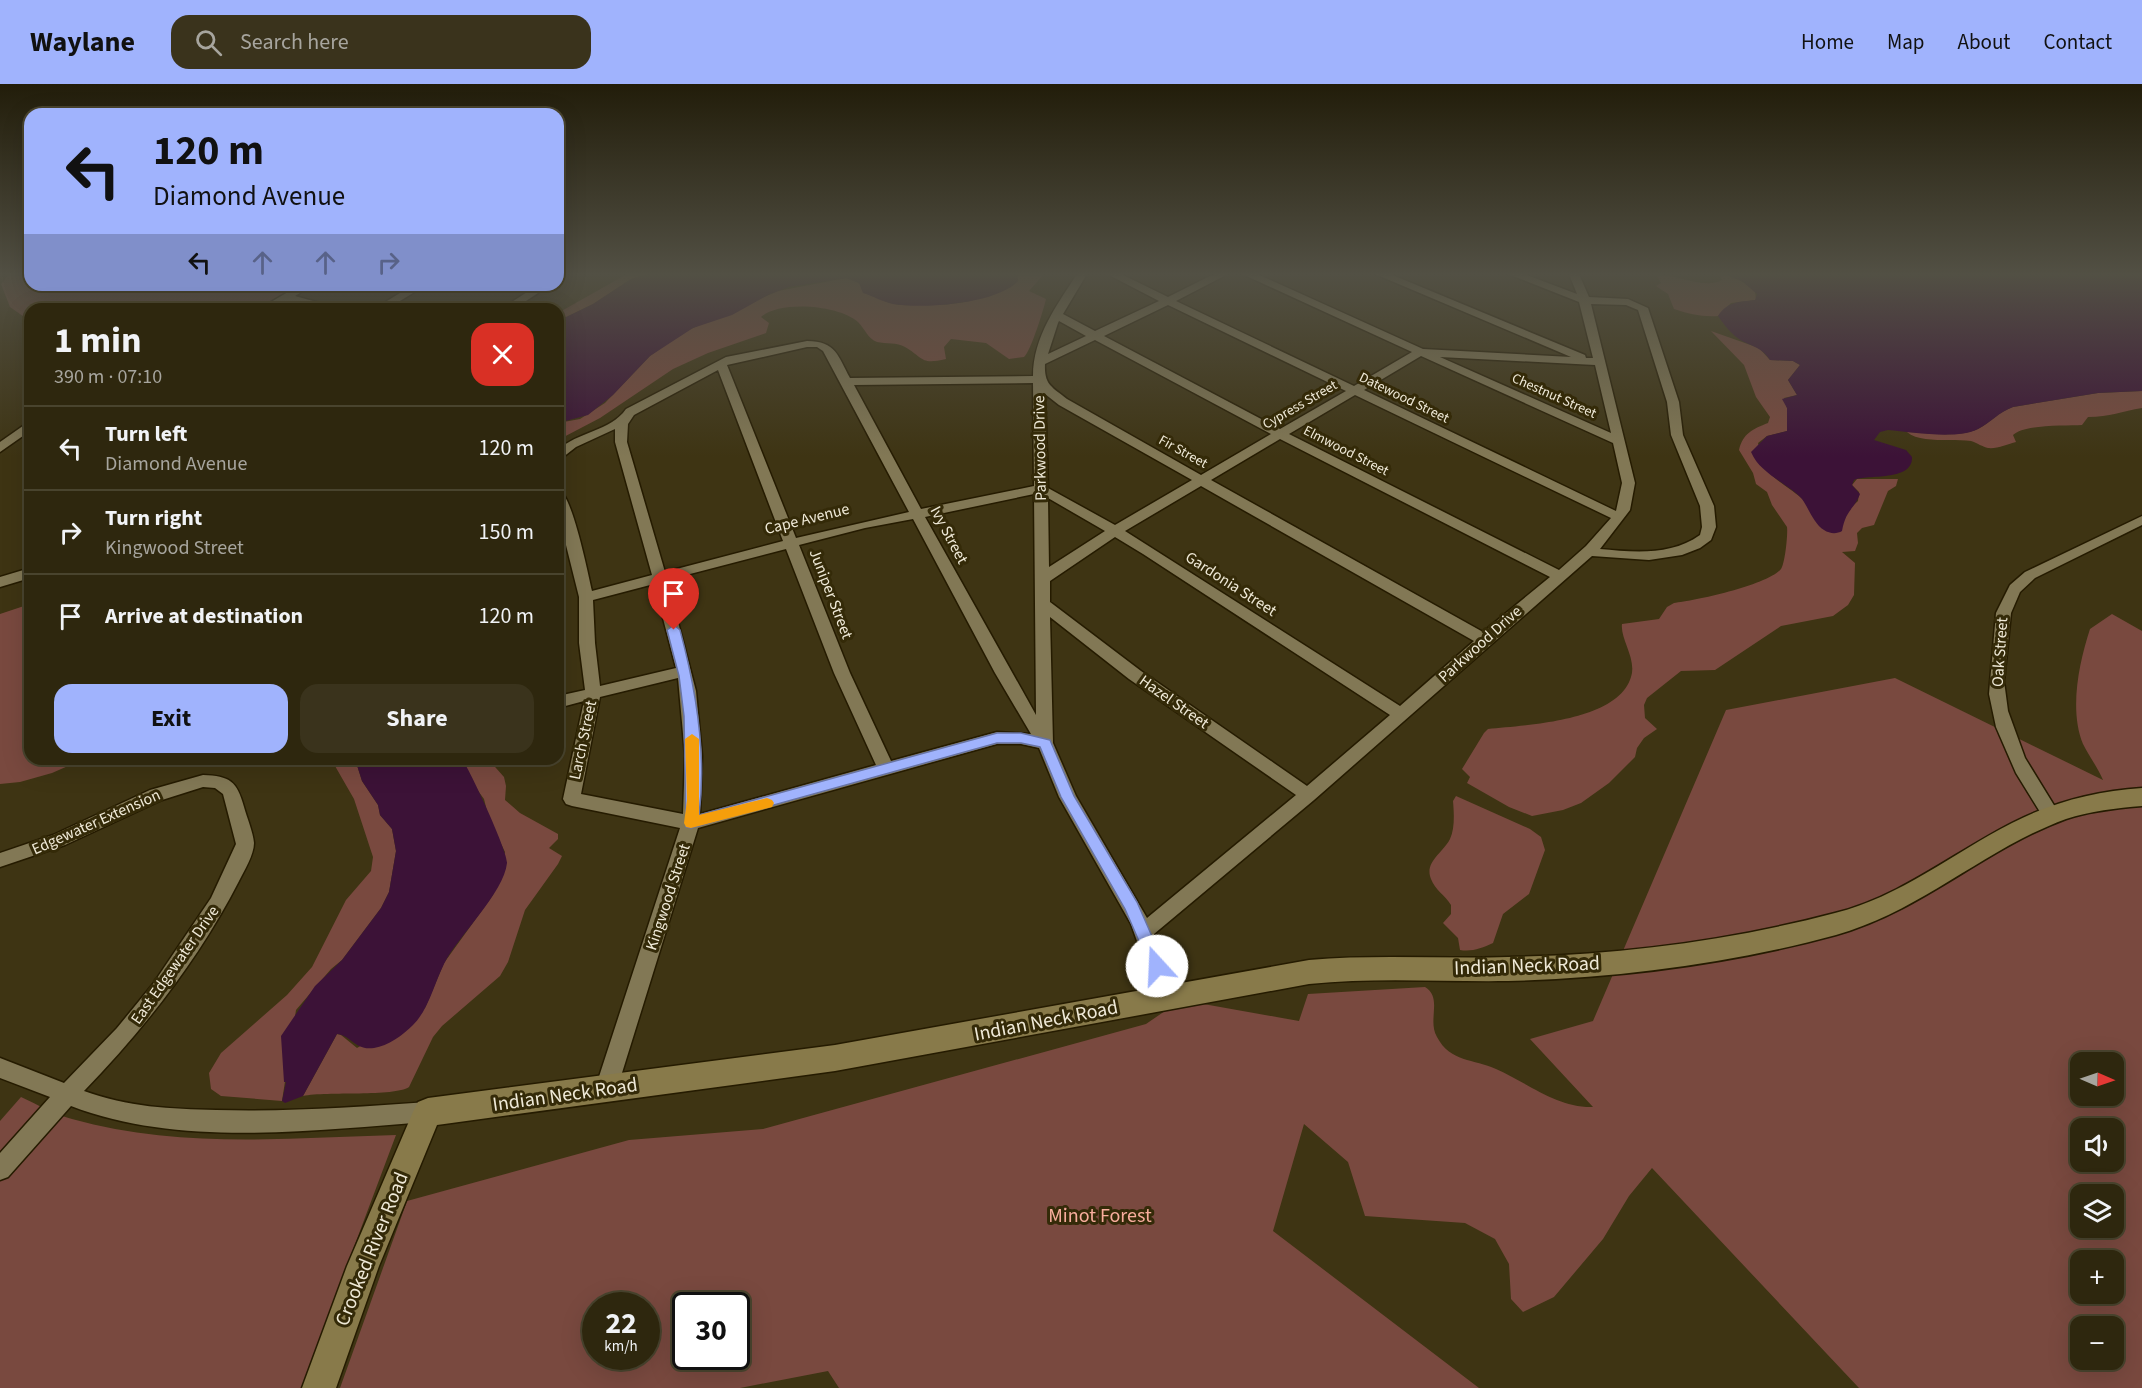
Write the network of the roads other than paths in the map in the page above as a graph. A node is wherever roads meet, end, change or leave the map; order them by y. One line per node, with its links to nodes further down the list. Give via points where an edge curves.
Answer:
1 (1047, 335): 10 (street, Parkwood Drive)
2 (1092, 335): 10 (street)
3 (1096, 335): 18 (street, Elmwood Street)
4 (1238, 335): 15 (street, Datewood Street)
5 (1382, 335): 9 (street, Chestnut Street)
6 (1527, 335): 11 (street)
7 (1593, 335): 11 (street, Parkwood Drive)
8 (1652, 335): 30 (street, via 1675,409 1677,435 1702,493 1709,523 1703,540 1670,552 1620,555)
9 (1420, 352): 11 (street); 15 (street, Cypress Street); 19 (street, Chestnut Street)
10 (1040, 362): 13 (street, Parkwood Drive)
11 (1600, 362): 19 (street, Parkwood Drive)
12 (721, 364): 14 (street, Ivy Street, via 783,347 821,345 828,349); 16 (street, via 636,408); 29 (street, Juniper Street)
13 (1039, 379): 14 (street); 22 (street, Fir Street, via 1063,402); 23 (street, Parkwood Drive)
14 (848, 382): 25 (street, Ivy Street)
15 (1354, 391): 18 (street, Cypress Street); 26 (street, Datewood Street)
16 (623, 420): 21 (street); 32 (street, Kingwood Street, via 621,442)
17 (24, 430): 20 (street)
18 (1280, 434): 22 (street, Cypress Street); 33 (street, Elmwood Street)
19 (1619, 441): 26 (street, Parkwood Drive, via 1629,487)
20 (0, 448)
21 (564, 451)
22 (1203, 480): 28 (street, Cypress Street); 38 (street, Fir Street)
23 (1040, 489): 25 (street, Cape Avenue); 28 (street, Gardonia Street); 34 (street, Parkwood Drive)
24 (564, 510): 36 (street, Larch Street)
25 (916, 512): 29 (street, Cape Avenue); 43 (street, Ivy Street)
26 (1619, 517): 30 (street, Parkwood Drive)
27 (2142, 520): 48 (street, Oak Street, via 2030,575 2014,588 2004,608 1996,678 1999,705 2018,761)
28 (1114, 531): 34 (street, Cypress Street); 42 (street, Gardonia Street)
29 (792, 542): 32 (street, Cape Avenue); 44 (street, Juniper Street, via 842,673)
30 (1587, 551): 33 (street, Parkwood Drive)
31 (24, 575): 35 (street)
32 (661, 575): 36 (street, Cape Avenue); 39 (street, Kingwood Street)
33 (1559, 576): 38 (street, Parkwood Drive)
34 (1042, 579): 37 (street, Parkwood Drive)
35 (0, 582)
36 (586, 597): 40 (street, Larch Street)
37 (1043, 604): 43 (street, Parkwood Drive); 46 (street, Hazel Street, via 1135,675)
38 (1485, 640): 42 (street, Parkwood Drive)
39 (684, 671): 40 (street); 49 (street, Kingwood Street, via 692,734)
40 (593, 693): 41 (street); 49 (street, Larch Street, via 572,799)
41 (564, 700)
42 (1400, 714): 46 (street, Parkwood Drive)
43 (1045, 743): 44 (street, via 997,738); 51 (street, Parkwood Drive, via 1068,797)
44 (886, 769): 49 (street)
45 (191, 783): 50 (street, Edgewater Extension, via 59,840); 55 (street, East Edgewater Drive, via 214,780 231,791 244,839 240,859 207,922 160,990 110,1051)
46 (1308, 795): 51 (street, Parkwood Drive)
47 (2142, 797): 48 (street, Indian Neck Road, via 2087,804)
48 (2051, 815): 52 (street, Indian Neck Road, via 1880,909 1790,934 1671,955 1568,966 1324,970)
49 (691, 823): 54 (street, Kingwood Street)
50 (0, 860)
51 (1144, 931): 52 (street, Parkwood Drive)
52 (1166, 998): 54 (street, Indian Neck Road, via 867,1053)
53 (0, 1068): 55 (street, Indian Neck Road)
54 (606, 1089): 56 (street, Indian Neck Road)
55 (68, 1093): 56 (street, Indian Neck Road, via 118,1112 176,1121 323,1121); 57 (street, East Edgewater Drive)
56 (428, 1112): 58 (street, Crooked River Road, via 363,1266)
57 (0, 1169)
58 (319, 1388)

